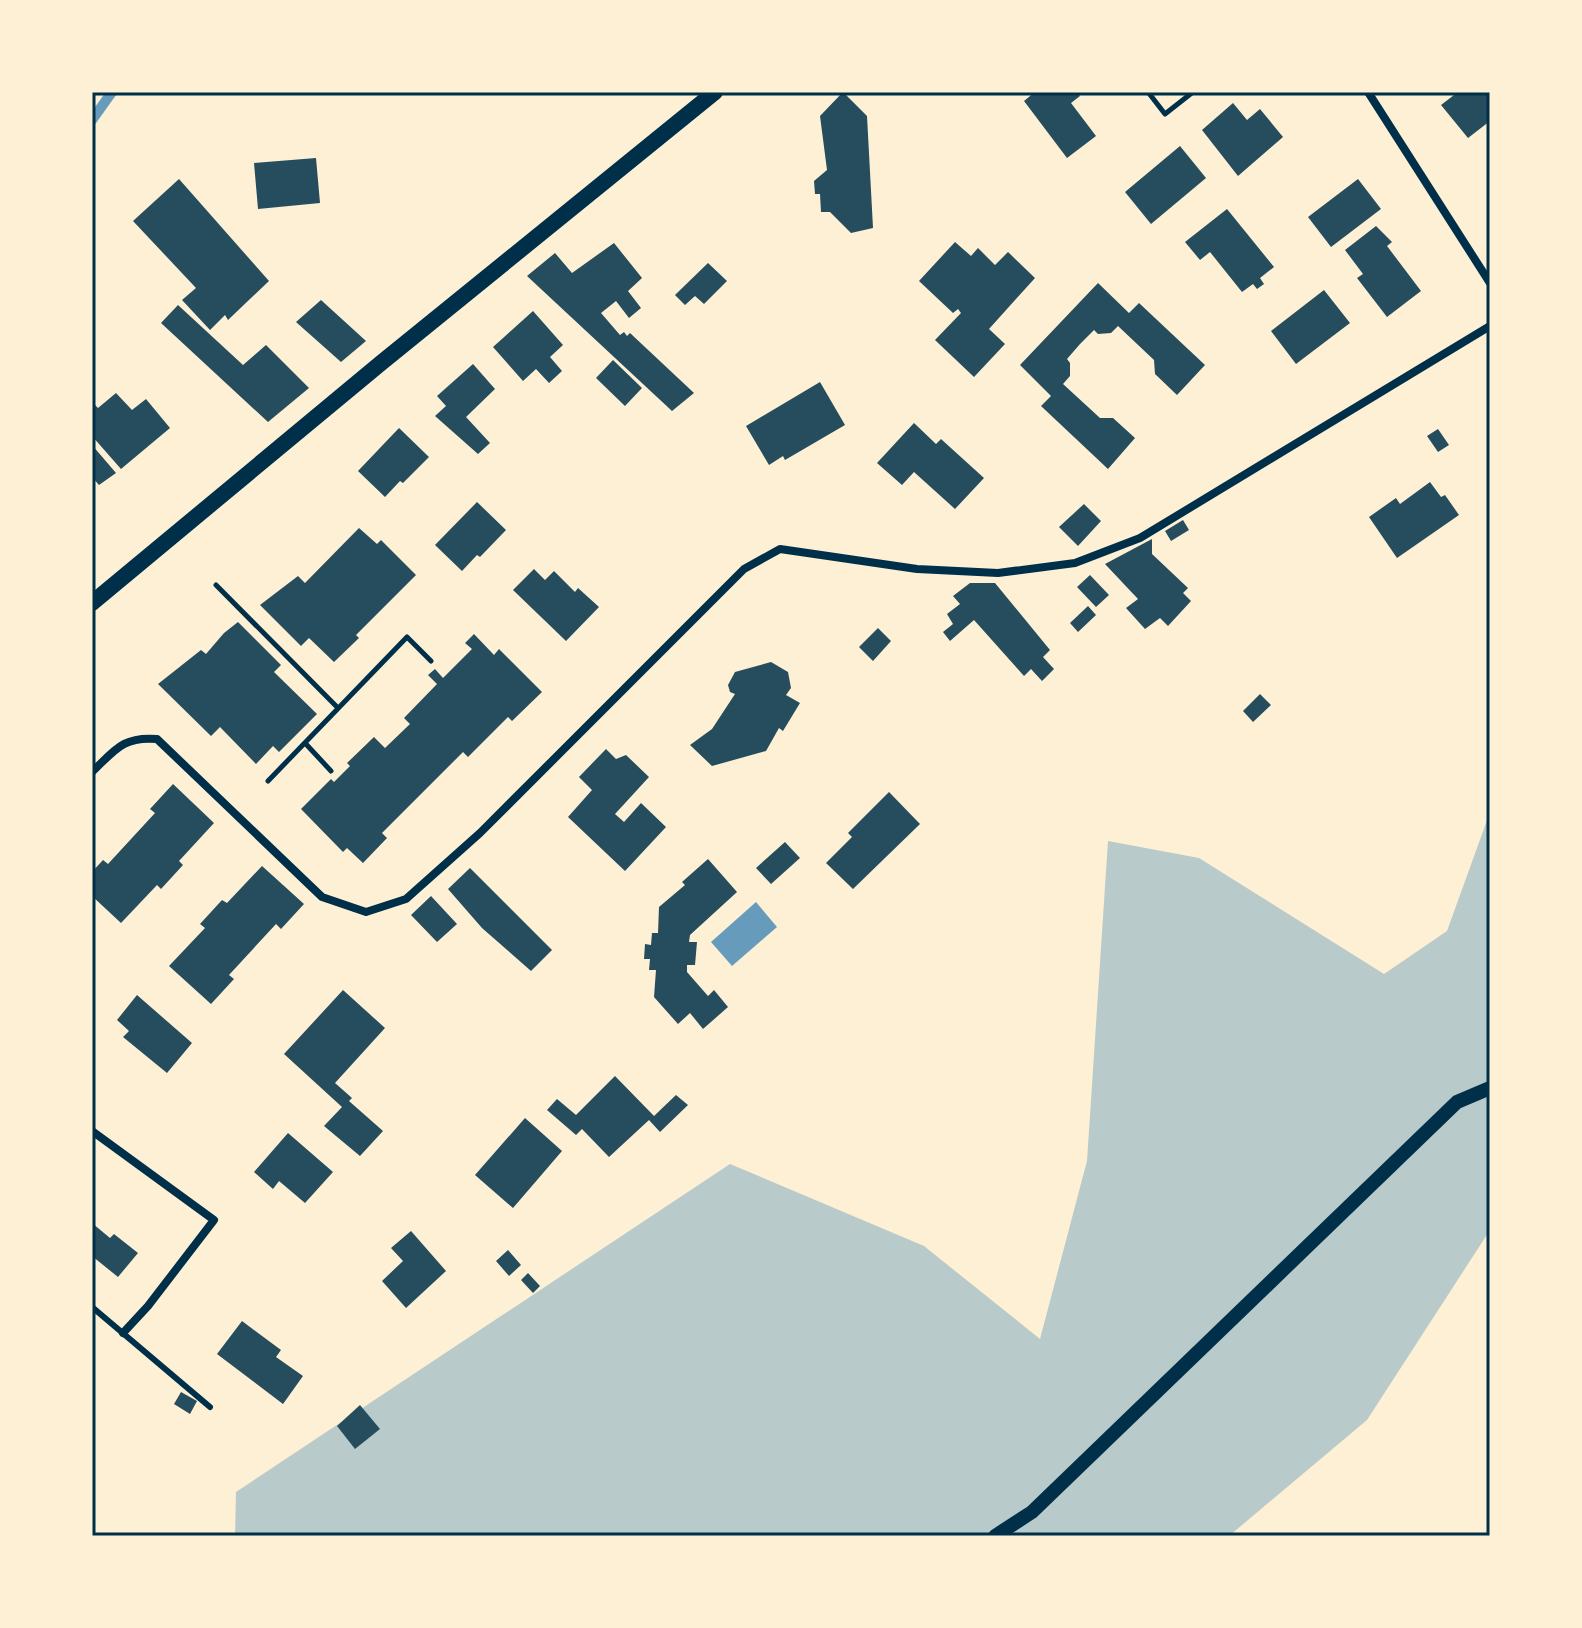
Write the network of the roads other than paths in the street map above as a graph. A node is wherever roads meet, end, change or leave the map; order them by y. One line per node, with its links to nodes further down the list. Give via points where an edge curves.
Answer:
1 (715, 92): 5 (main road)
2 (1368, 92): 3 (street)
3 (1490, 283)
4 (1490, 326): 6 (street, via 1140,538 1075,563 998,573 944,571 780,549 744,569 480,833 406,899 366,912 322,897 157,739 125,741)
5 (92, 603)
6 (92, 772)
7 (1490, 1088): 12 (street, via 1457,1102 1032,1512)
8 (92, 1131): 10 (street, via 214,1220)
9 (92, 1307): 10 (lane)
10 (123, 1333): 11 (lane)
11 (210, 1407)
12 (995, 1536)

